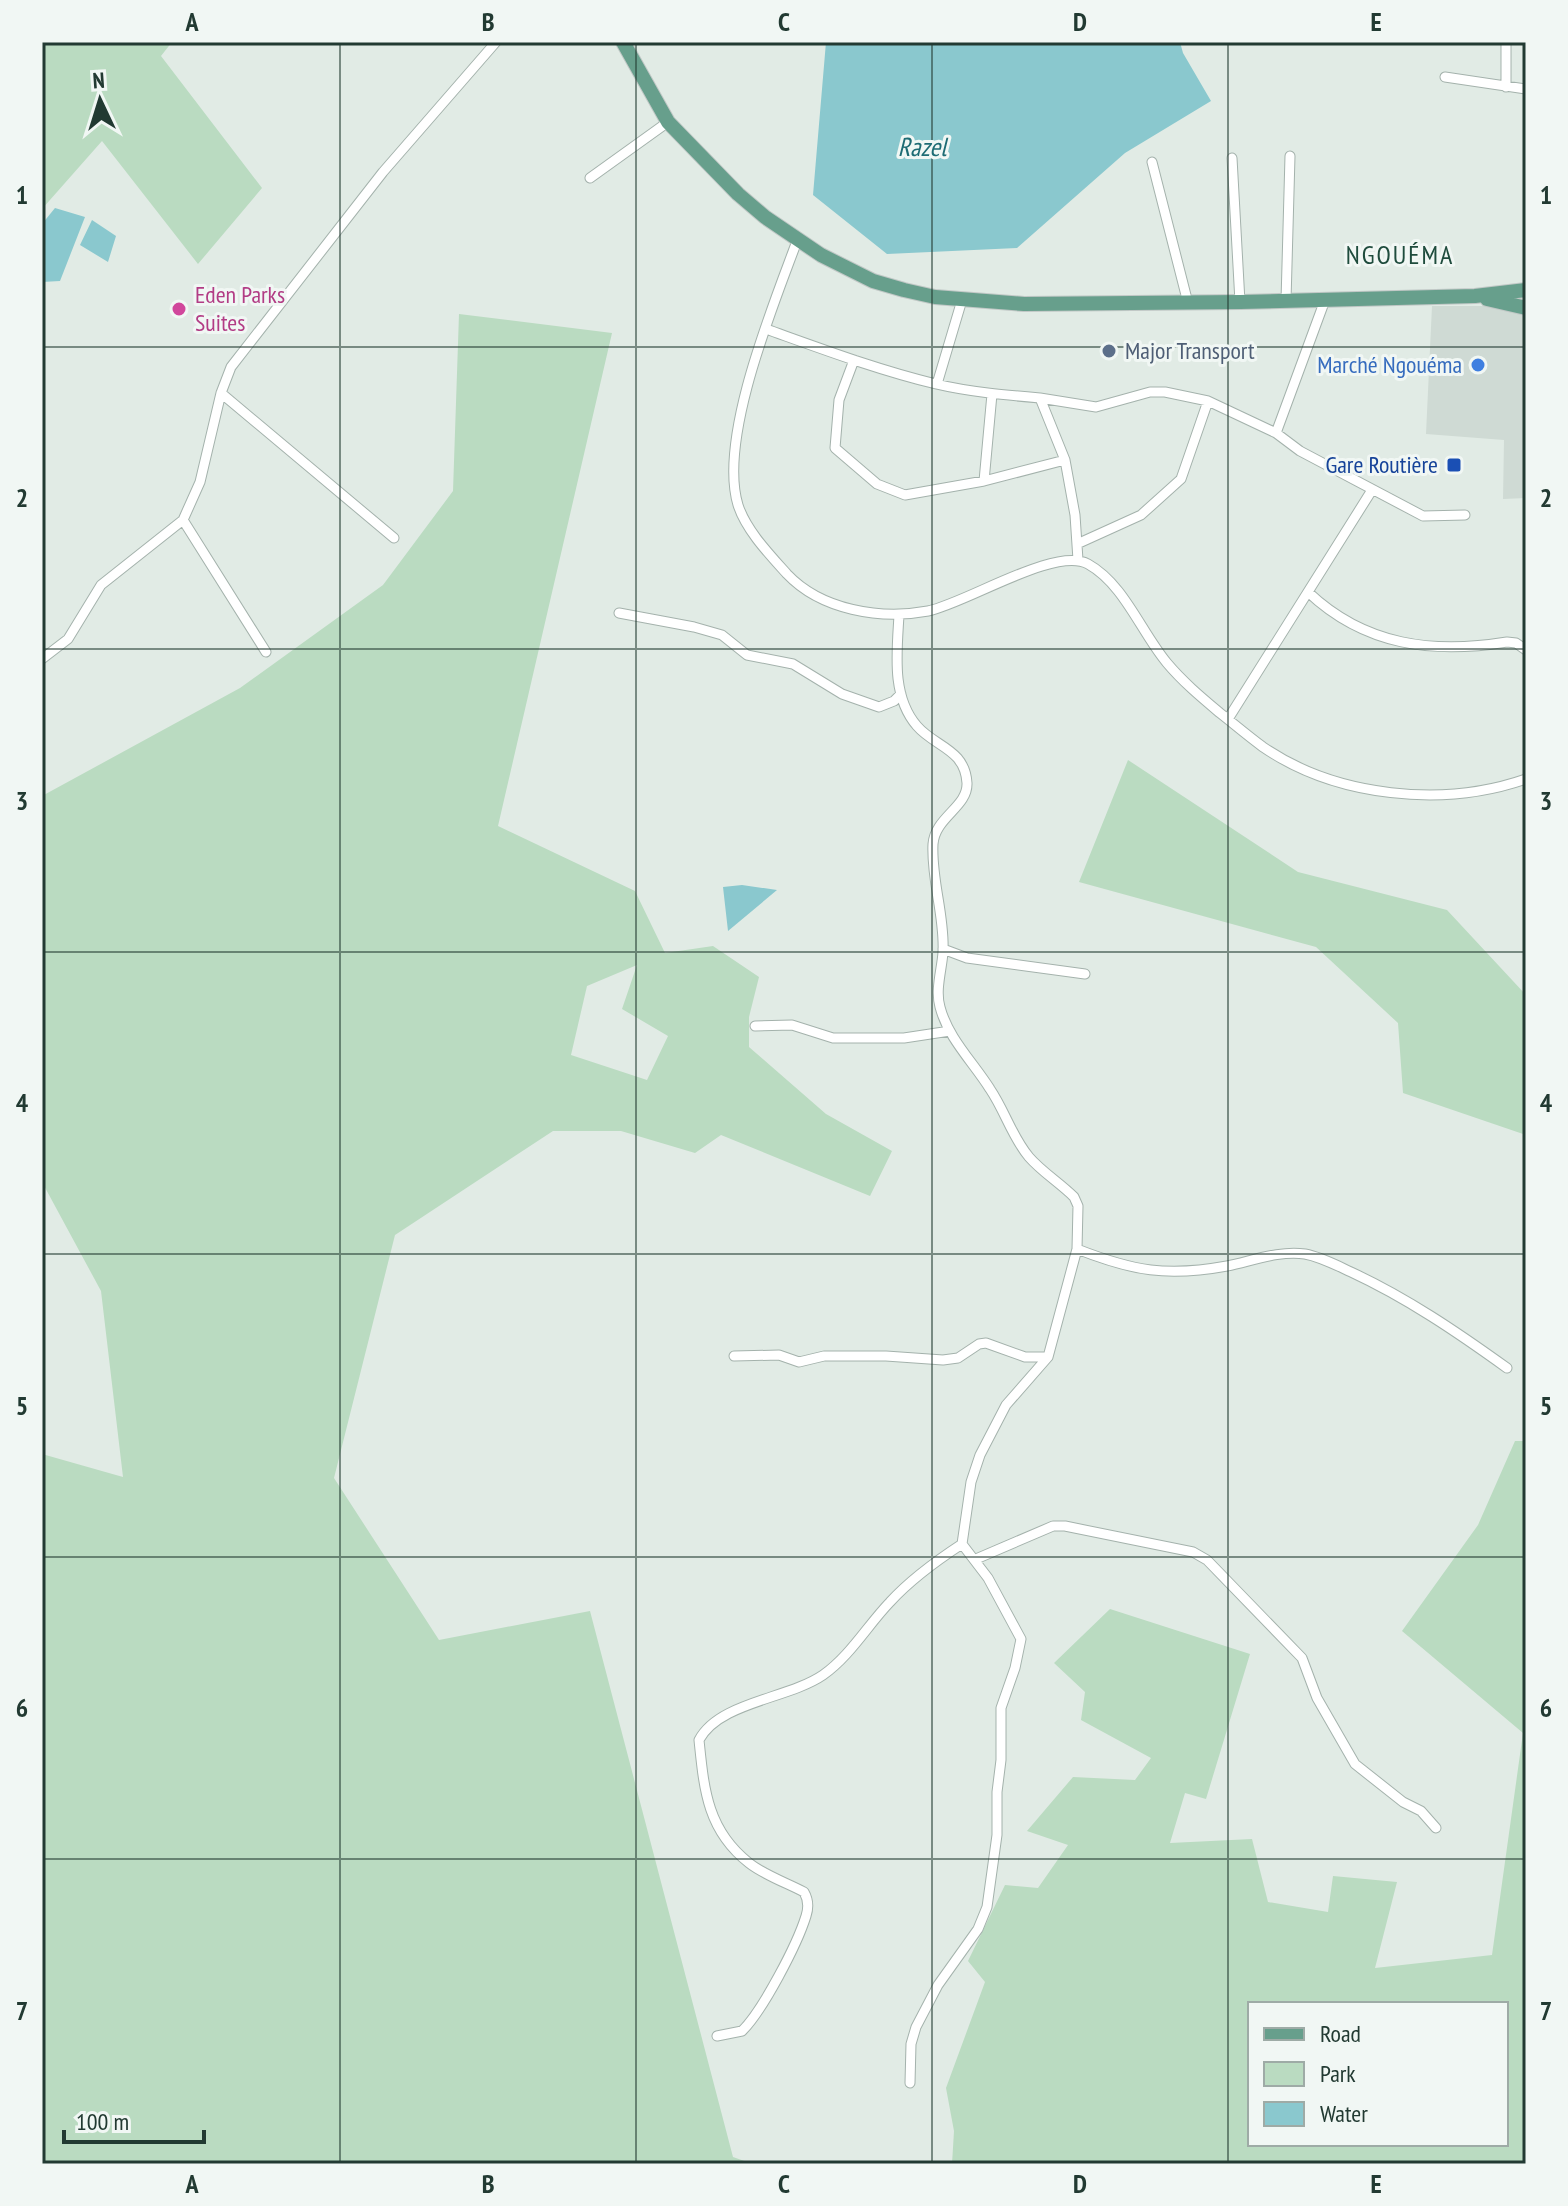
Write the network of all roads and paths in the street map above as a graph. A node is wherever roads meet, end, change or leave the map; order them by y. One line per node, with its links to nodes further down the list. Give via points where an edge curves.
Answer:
1 (496, 42): 24 (street, via 383,172 254,336 231,367)
2 (623, 42): 7 (main road)
3 (1506, 42): 5 (street)
4 (1445, 77): 5 (street)
5 (1506, 87): 6 (street)
6 (1526, 89)
7 (668, 122): 11 (street); 12 (main road, via 738,194)
8 (1290, 156): 17 (street)
9 (1232, 158): 18 (street)
10 (1152, 162): 19 (street)
11 (590, 178)
12 (797, 241): 15 (main road, via 873,281); 21 (street)
13 (1526, 290): 14 (main road)
14 (1475, 296): 16 (main road); 20 (main road)
15 (962, 300): 19 (main road); 23 (street)
16 (1325, 300): 17 (main road); 28 (street)
17 (1286, 301): 18 (main road)
18 (1240, 302): 19 (main road)
19 (1188, 303)
20 (1526, 308)
21 (766, 329): 22 (street); 39 (street, via 740,413 734,488 739,509 800,587 836,605)
22 (854, 360): 23 (street); 30 (street, via 839,400 835,448 877,484 905,495)
23 (937, 384): 25 (street)
24 (221, 393): 33 (street, via 200,482); 34 (street)
25 (992, 394): 26 (street); 30 (street)
26 (1040, 398): 27 (street, via 1096,407 1165,392); 29 (street)
27 (1208, 401): 28 (street); 35 (street, via 1181,479 1141,515)
28 (1276, 433): 31 (street)
29 (1065, 460): 30 (street); 35 (street)
30 (984, 481)
31 (1372, 490): 32 (street, via 1423,516); 37 (street)
32 (1465, 515)
33 (183, 520): 41 (street); 42 (street, via 101,585 68,639)
34 (394, 538)
35 (1077, 544): 36 (street)
36 (1078, 560): 39 (street, via 1022,573 931,611); 44 (street, via 1106,577 1167,664)
37 (1308, 592): 40 (street, via 1332,613 1389,640 1418,647 1507,642); 44 (street)
38 (619, 613): 43 (street, via 722,635 747,655 793,664 842,694 879,707)
39 (899, 615): 43 (street, via 896,663)
40 (1526, 650)
41 (266, 652)
42 (42, 659)
43 (901, 694): 46 (street, via 918,727 956,755 967,784 965,795 934,836)
44 (1228, 719): 45 (street, via 1292,763 1363,788 1441,794)
45 (1526, 779)
46 (943, 949): 47 (street, via 967,958); 49 (street, via 939,1006)
47 (1085, 974)
48 (755, 1026): 49 (street, via 792,1025 833,1038 904,1038)
49 (950, 1031): 50 (street, via 992,1091 1020,1146 1074,1197)
50 (1077, 1249): 52 (street); 53 (street, via 1113,1263 1167,1273 1307,1254 1376,1283)
51 (734, 1356): 52 (street, via 779,1355 799,1362 824,1356 943,1360 986,1343 1025,1357)
52 (1048, 1357): 54 (street, via 1006,1405 980,1455)
53 (1507, 1368)
54 (962, 1544): 55 (street); 57 (street, via 890,1601 823,1674 731,1712 705,1729 699,1740 710,1813 726,1839 749,1863 804,1892 808,1900 807,1915 760,2006 742,2031)
55 (976, 1559): 56 (street, via 1044,1528 1065,1526 1193,1552 1207,1560 1302,1658 1317,1698 1355,1764 1421,1811); 58 (street, via 1021,1639 1001,1708 997,1835 983,1918 916,2027)
56 (1436, 1828)
57 (717, 2036)
58 (910, 2083)

